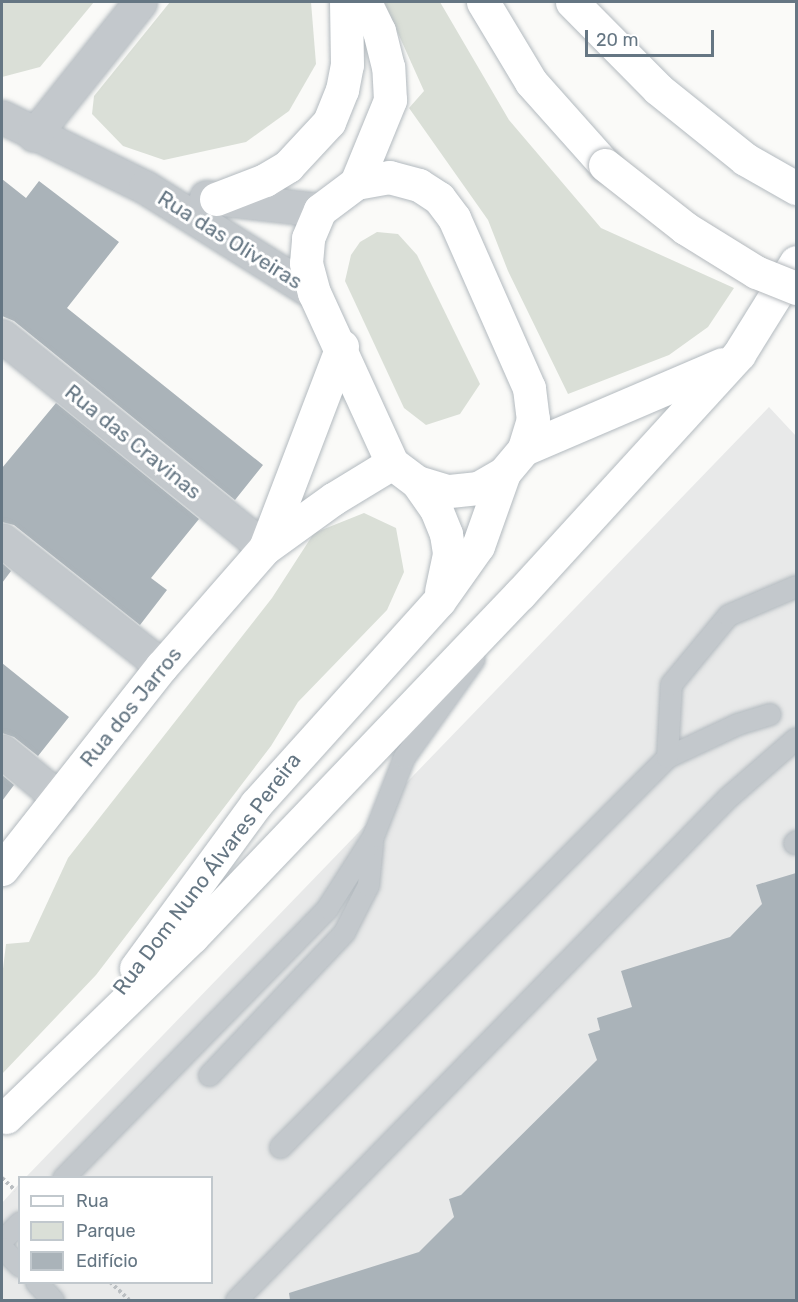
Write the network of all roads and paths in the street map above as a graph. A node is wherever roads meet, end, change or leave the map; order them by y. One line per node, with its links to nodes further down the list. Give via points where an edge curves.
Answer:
1 (140, 2): 7 (street)
2 (346, 2): 11 (main road, via 347,65 329,122 288,166 265,180)
3 (365, 2): 8 (main road, via 380,31 390,100)
4 (483, 2): 14 (main road, bridge, via 531,82 605,165 685,228 756,272)
5 (572, 2): 10 (main road, via 658,89 745,159)
6 (2, 117): 7 (street, Rua das Oliveiras)
7 (34, 135): 9 (street, Rua das Oliveiras)
8 (356, 183): 12 (main road); 19 (main road, Rua Dom Nuno Álvares Pereira, via 389,177 419,185 438,198 454,218 530,388 533,419)
9 (145, 187): 11 (street, Rua das Oliveiras); 15 (street, Rua das Oliveiras)
10 (796, 188)
11 (216, 199): 12 (street, Rua das Oliveiras)
12 (321, 210): 15 (main road, via 308,238 306,263)
13 (796, 262): 18 (main road)
14 (796, 288)
15 (314, 293): 17 (main road)
16 (2, 336): 22 (street, Rua das Cravinas)
17 (342, 346): 20 (main road); 22 (main road, Rua dos Jarros)
18 (739, 354): 19 (main road); 24 (main road)
19 (514, 461): 20 (main road, via 478,488 447,491); 25 (main road, Rua Dom Nuno Álvares Pereira, via 478,546)
20 (405, 473): 22 (main road, Rua dos Jarros, via 333,499); 25 (main road, via 436,509 446,534 449,554)
21 (2, 540): 26 (street)
22 (265, 548): 26 (main road, Rua dos Jarros)
23 (796, 586): 30 (lane, via 728,615 670,684)
24 (520, 594): 32 (lane, via 404,757); 35 (main road, via 192,937)
25 (439, 601): 35 (main road, Rua Dom Nuno Álvares Pereira, via 291,762 220,852 146,957)
26 (162, 666): 31 (main road, Rua dos Jarros)
27 (770, 714): 30 (lane, via 737,724)
28 (796, 738): 48 (lane, via 728,798)
29 (2, 752): 31 (street)
30 (668, 757): 36 (lane)
31 (58, 798): 33 (main road, Rua dos Jarros)
32 (373, 836): 34 (lane, via 368,885 344,932); 37 (lane, via 327,908)
33 (2, 869)
34 (209, 1075)
35 (4, 1119)
36 (280, 1147)
37 (65, 1176)
38 (2, 1178): 39 (path)
39 (18, 1193)
40 (18, 1224): 41 (lane)
41 (2, 1240)
42 (2, 1248): 43 (lane)
43 (18, 1264)
44 (38, 1284): 46 (lane)
45 (112, 1284): 47 (path)
46 (53, 1300)
47 (129, 1300)
48 (236, 1300)

